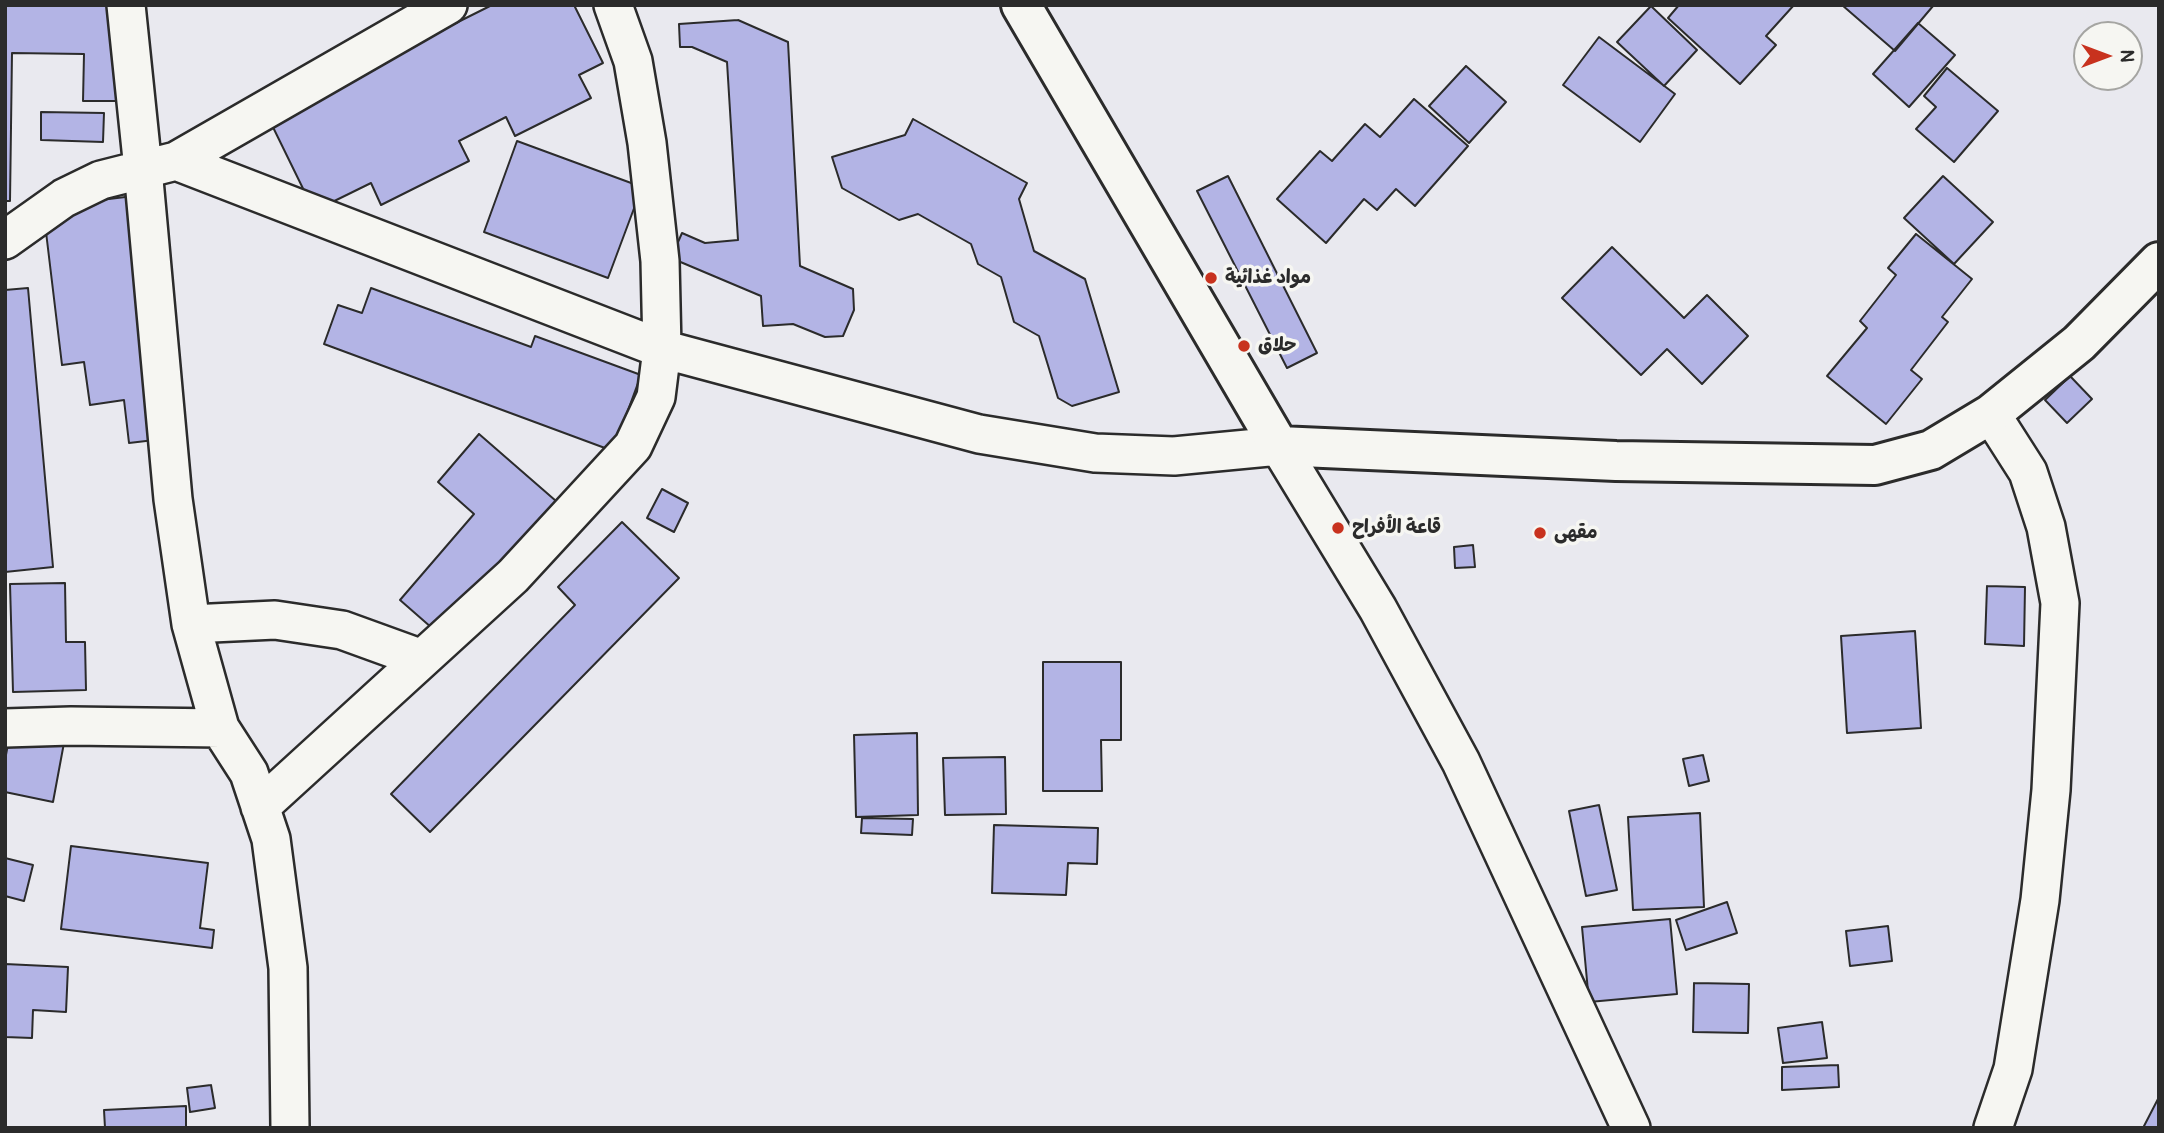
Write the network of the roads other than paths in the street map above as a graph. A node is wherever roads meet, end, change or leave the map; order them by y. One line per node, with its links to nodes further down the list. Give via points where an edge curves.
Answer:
1 (126, 5): 5 (street)
2 (448, 5): 5 (street)
3 (613, 5): 8 (street, via 632,61 647,143 660,261)
4 (1021, 5): 10 (street)
5 (159, 165): 6 (street, via 101,180 64,198); 8 (street); 11 (street, via 173,499)
6 (5, 240)
7 (2159, 262): 9 (street, via 2079,343)
8 (662, 349): 10 (street, via 979,434 1095,453 1174,456); 12 (street, via 656,397 633,446 513,576)
9 (1991, 414): 10 (street, via 1931,450 1874,465 1616,461); 18 (street, via 2028,472 2046,527 2060,603 2040,900 2012,1069)
10 (1279, 446): 17 (street, via 1378,609 1461,762)
11 (191, 624): 12 (street, via 275,620 342,630); 14 (street)
12 (422, 659): 15 (street)
13 (5, 728): 14 (street)
14 (220, 728): 15 (street, via 249,773)
15 (260, 807): 16 (street, via 271,839 288,968)
16 (290, 1128)
17 (1630, 1128)
18 (1993, 1128)

